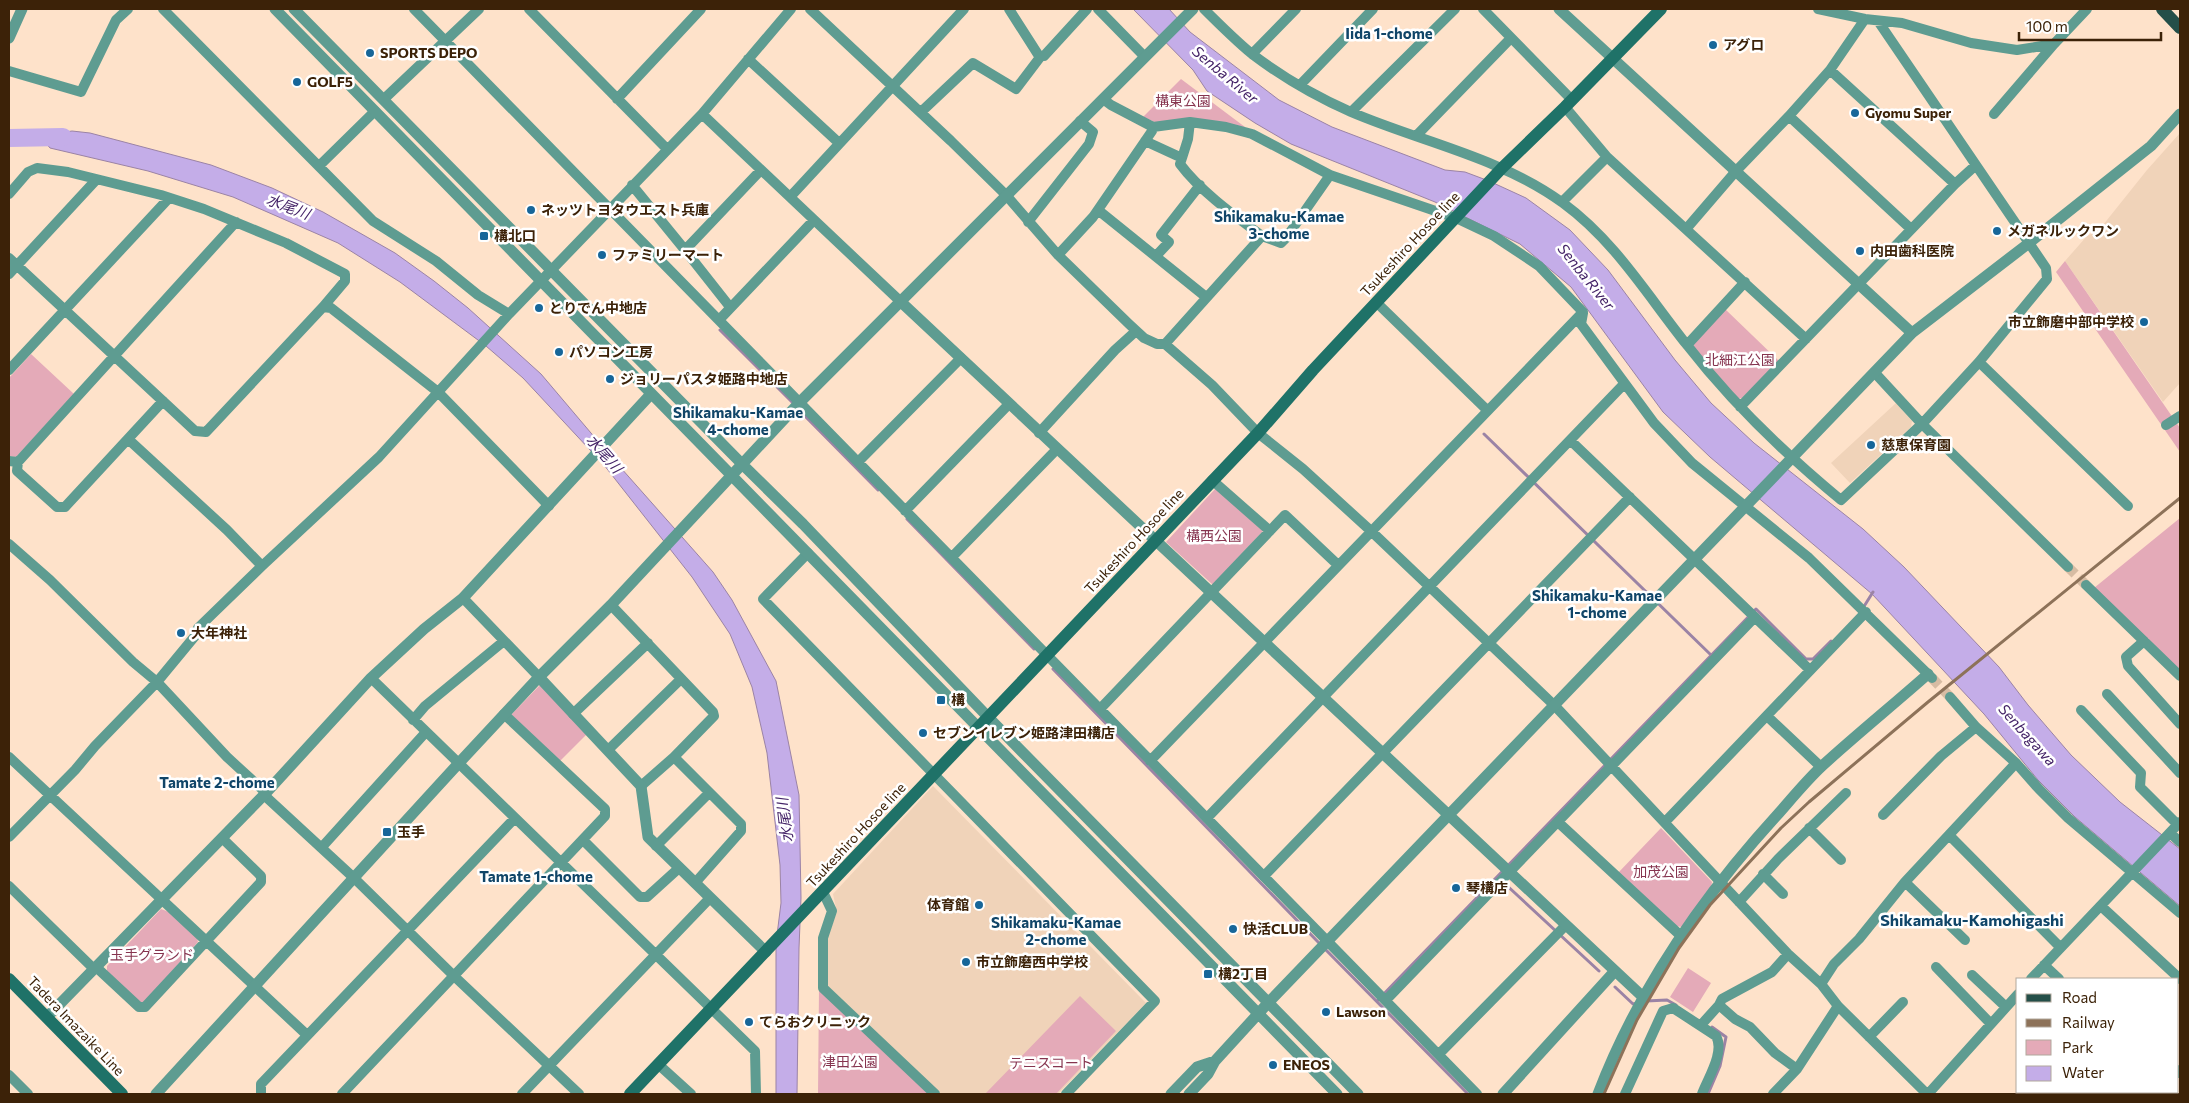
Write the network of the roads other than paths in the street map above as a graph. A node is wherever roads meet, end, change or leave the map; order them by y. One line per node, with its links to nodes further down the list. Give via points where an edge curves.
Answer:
1 (22, 9): 30 (street)
2 (128, 9): 39 (street, via 116,20 81,92)
3 (163, 9): 64 (street)
4 (275, 9): 47 (street)
5 (294, 9): 44 (street)
6 (414, 9): 32 (street)
7 (479, 9): 32 (street)
8 (529, 9): 45 (street)
9 (701, 9): 45 (street)
10 (790, 9): 38 (street)
11 (810, 9): 41 (street)
12 (964, 9): 41 (street)
13 (1009, 9): 35 (street)
14 (1087, 9): 35 (street)
15 (1098, 9): 36 (street)
16 (1193, 9): 36 (street)
17 (1204, 9): 34 (street)
18 (1296, 9): 34 (street)
19 (1374, 9): 42 (street)
20 (1453, 9): 49 (street)
21 (1483, 9): 31 (street)
22 (1559, 9): 37 (street)
23 (1661, 9): 37 (main road, Tsukeshiro Hosoe line)
24 (1818, 9): 27 (street)
25 (2087, 9): 33 (street)
26 (2162, 9): 29 (main road)
27 (1865, 19): 28 (street); 40 (street)
28 (1878, 22): 33 (street, via 1902,23 1972,43 2017,50); 63 (street)
29 (2180, 28)
30 (9, 38)
31 (1511, 38): 46 (street); 57 (street)
32 (446, 41): 44 (street); 78 (street)
33 (2054, 44): 51 (street)
34 (1252, 54): 42 (street)
35 (1041, 56): 48 (street, via 1016,89 973,63)
36 (1144, 56): 43 (street)
37 (1613, 58): 46 (main road, Tsukeshiro Hosoe line); 66 (street)
38 (748, 59): 50 (street); 59 (street)
39 (9, 70)
40 (1830, 70): 53 (street); 70 (street)
41 (893, 85): 48 (street); 59 (street)
42 (1300, 85): 49 (street)
43 (1103, 98): 54 (street); 56 (street)
44 (384, 99): 93 (street)
45 (617, 99): 60 (street)
46 (1569, 104): 61 (street); 67 (main road, Tsukeshiro Hosoe line)
47 (375, 111): 64 (street); 95 (street)
48 (921, 112): 74 (street)
49 (1351, 112): 57 (street)
50 (702, 114): 60 (street); 65 (street)
51 (1994, 114)
52 (2180, 114): 87 (street, via 2151,146)
53 (1789, 116): 66 (street); 85 (street)
54 (1080, 121): 74 (street); 83 (street, via 1093,132 1089,144)
55 (1190, 122): 56 (street); 62 (street); 68 (street, via 1252,134)
56 (1153, 127): 58 (street)
57 (1416, 136): 67 (street)
58 (1145, 141): 62 (street); 79 (street)
59 (839, 143): 75 (street)
60 (668, 149): 71 (street)
61 (1607, 157): 77 (street); 84 (street)
62 (1182, 158): 72 (street, via 1180,164)
63 (1976, 165): 70 (street); 87 (street)
64 (319, 166): 105 (street, via 374,221)
65 (761, 170): 75 (street); 88 (street)
66 (1736, 171): 84 (street); 97 (street)
67 (1498, 172): 77 (street); 80 (main road, Tsukeshiro Hosoe line)
68 (1330, 175): 80 (street); 86 (street, via 1281,243)
69 (96, 180): 73 (street, via 37,168 28,172); 76 (street); 92 (street)
70 (1955, 184): 85 (street)
71 (632, 185): 78 (street); 88 (street)
72 (1200, 185): 86 (street); 90 (street, via 1161,235 1168,242)
73 (9, 194)
74 (1006, 195): 83 (street); 99 (street)
75 (790, 197): 81 (street)
76 (169, 198): 82 (street); 103 (street)
77 (1562, 202): 111 (street, via 1603,238)
78 (609, 208): 93 (street); 106 (street)
79 (1098, 210): 89 (street); 90 (street)
80 (1457, 217): 100 (main road, Tsukeshiro Hosoe line); 104 (street, via 1494,236 1539,266)
81 (814, 220): 99 (street); 102 (street)
82 (236, 222): 101 (street, via 286,243 345,274 345,281); 112 (street)
83 (1028, 222): 89 (street)
84 (1687, 228): 96 (street)
85 (1911, 229): 97 (street)
86 (1262, 236): 98 (street)
87 (2029, 243): 108 (street); 114 (street, via 2046,268 2047,279)
88 (684, 250): 102 (street)
89 (1058, 255): 107 (street)
90 (1156, 256): 98 (street)
91 (9, 258): 92 (street)
92 (17, 266): 94 (street); 103 (street)
93 (552, 269): 95 (street); 136 (street)
94 (9, 274)
95 (542, 280): 105 (street); 119 (street)
96 (1745, 282): 109 (street); 111 (street)
97 (1857, 284): 108 (street); 109 (street)
98 (1206, 297): 110 (street)
99 (901, 302): 113 (street); 121 (street)
100 (1376, 302): 124 (street); 129 (main road, Tsukeshiro Hosoe line)
101 (323, 307): 118 (street, via 331,308); 120 (street, via 206,432 195,431)
102 (730, 307): 106 (street)
103 (64, 310): 112 (street); 115 (street)
104 (1583, 312): 117 (street, via 1581,324); 124 (street)
105 (509, 314): 118 (street)
106 (719, 320): 121 (street)
107 (1136, 331): 110 (street, via 1150,342); 128 (street)
108 (1912, 333): 116 (street)
109 (1806, 339): 123 (street)
110 (1165, 344): 129 (street, via 1212,385)
111 (1687, 345): 123 (street)
112 (114, 356): 120 (street); 134 (street)
113 (961, 358): 122 (street); 135 (street)
114 (1979, 362): 126 (street); 141 (street)
115 (9, 370)
116 (1875, 373): 126 (street); 133 (street)
117 (1624, 384): 131 (street); 142 (street, via 1654,423 1692,463)
118 (438, 392): 140 (street); 152 (street, via 380,457)
119 (651, 394): 137 (street); 140 (street)
120 (163, 401): 130 (street)
121 (800, 402): 135 (street); 136 (street)
122 (1009, 404): 128 (street); 143 (street)
123 (1740, 407): 133 (street)
124 (1487, 410): 145 (street)
125 (2180, 416): 127 (street)
126 (1922, 424): 133 (street, via 1841,500); 153 (street)
127 (2166, 425)
128 (1039, 433): 132 (street)
129 (1258, 433): 138 (main road, Tsukeshiro Hosoe line); 145 (street)
130 (128, 439): 134 (street, via 65,507 57,508 17,471); 152 (street, via 228,530)
131 (1571, 441): 139 (street); 155 (street)
132 (1057, 449): 146 (street); 149 (street)
133 (1791, 459): 142 (street)
134 (13, 461)
135 (858, 462): 143 (street)
136 (743, 465): 137 (street); 183 (street)
137 (732, 476): 148 (street); 158 (street)
138 (1212, 480): 144 (street); 146 (main road, Tsukeshiro Hosoe line)
139 (1630, 497): 150 (street); 165 (street)
140 (549, 506): 157 (street)
141 (2128, 506)
142 (1745, 507): 150 (street); 159 (street, via 1809,558)
143 (905, 511): 149 (street)
144 (1270, 531): 151 (street, via 1285,515); 156 (street)
145 (1371, 531): 151 (street); 155 (street)
146 (1154, 541): 156 (street); 166 (main road, Tsukeshiro Hosoe line)
147 (9, 544): 173 (street)
148 (808, 553): 187 (street); 199 (street, via 763,599)
149 (952, 557): 166 (street)
150 (1696, 559): 160 (street); 177 (street)
151 (1338, 565): 164 (street)
152 (262, 566): 173 (street, via 198,628)
153 (2068, 567)
154 (2086, 585): 162 (street)
155 (1430, 586): 165 (street); 175 (street)
156 (1211, 594): 164 (street); 178 (street)
157 (463, 598): 161 (street); 171 (street)
158 (611, 605): 163 (street); 170 (street)
159 (1866, 612): 167 (street); 168 (street)
160 (1755, 617): 167 (street); 196 (street)
161 (504, 641): 170 (street); 184 (street, via 425,706)
162 (2144, 641): 169 (street); 185 (street, via 2126,657 2128,666)
163 (648, 643): 172 (street); 181 (street)
164 (1264, 643): 175 (street); 193 (street)
165 (1489, 643): 177 (street); 190 (street)
166 (1047, 655): 178 (street); 183 (main road, Tsukeshiro Hosoe line)
167 (1810, 670): 182 (street)
168 (1930, 676): 197 (street)
169 (2180, 676)
170 (539, 677): 180 (street); 181 (street)
171 (371, 678): 184 (street); 203 (street)
172 (681, 678): 189 (street); 192 (street, via 714,712 714,716)
173 (157, 682): 203 (street, via 227,757 264,791); 204 (street)
174 (2107, 694): 198 (street)
175 (1322, 697): 190 (street); 208 (street)
176 (1950, 697): 186 (street)
177 (1555, 706): 196 (street); 205 (street)
178 (1100, 709): 193 (street)
179 (2081, 710): 211 (street, via 2141,773 2140,787)
180 (504, 714): 195 (street); 217 (street, via 605,809 605,816)
181 (573, 714): 189 (street)
182 (1768, 716): 197 (street); 209 (street)
183 (988, 717): 187 (main road, Tsukeshiro Hosoe line); 266 (street)
184 (413, 720): 188 (street)
185 (2180, 724)
186 (1976, 727): 194 (street); 206 (street, via 1941,756)
187 (978, 728): 199 (main road, Tsukeshiro Hosoe line); 271 (street)
188 (426, 732): 195 (street); 220 (street)
189 (608, 750): 200 (street)
190 (1382, 753): 205 (street); 227 (street)
191 (9, 757): 204 (street)
192 (674, 757): 200 (street); 201 (street)
193 (1150, 761): 208 (street)
194 (2016, 763): 214 (street); 225 (street, via 2068,818)
195 (458, 764): 207 (street); 228 (street)
196 (1612, 765): 209 (street); 210 (street)
197 (1821, 767): 229 (street)
198 (2180, 773)
199 (934, 775): 233 (main road, Tsukeshiro Hosoe line); 294 (street, via 1155,1001)
200 (641, 786): 219 (street, via 648,837)
201 (709, 793): 219 (street); 231 (street, via 741,824 741,831)
202 (1846, 793): 212 (street)
203 (264, 795): 216 (street); 220 (street)
204 (49, 796): 215 (street); 236 (street)
205 (1449, 815): 224 (street); 245 (street)
206 (1883, 815)
207 (515, 818): 222 (street); 241 (street)
208 (1206, 818): 227 (street)
209 (1665, 822): 229 (street)
210 (1558, 823): 224 (street); 242 (street)
211 (2179, 823): 213 (street)
212 (1809, 828): 221 (street); 226 (street)
213 (2170, 832): 218 (street); 225 (street)
214 (1950, 836): 230 (street); 246 (street)
215 (9, 837)
216 (222, 838): 236 (street); 244 (street, via 261,876 261,882)
217 (583, 840): 222 (street); 223 (street, via 640,897 647,897)
218 (2180, 842)
219 (656, 846): 223 (street)
220 (322, 848): 228 (street)
221 (1842, 860)
222 (561, 863): 248 (street); 255 (street)
223 (679, 868): 231 (street)
224 (1510, 872): 240 (street); 264 (street)
225 (2134, 872): 238 (street); 239 (street)
226 (1763, 874): 234 (street); 237 (street)
227 (1264, 876): 245 (street)
228 (354, 878): 241 (street); 261 (street)
229 (1720, 882): 237 (street); 242 (street)
230 (1905, 882): 243 (street); 260 (street, via 1859,939 1834,964)
231 (695, 883): 235 (street)
232 (9, 886): 252 (street)
233 (823, 892): 247 (main road, Tsukeshiro Hosoe line); 293 (street, via 832,911 823,938 823,988)
234 (1783, 894)
235 (710, 898): 247 (street); 248 (street)
236 (162, 900): 244 (street); 252 (street)
237 (1738, 902): 249 (street)
238 (2102, 907): 246 (street); 258 (street)
239 (2180, 912)
240 (1565, 926): 253 (street); 277 (street)
241 (408, 929): 255 (street); 275 (street)
242 (1681, 936): 263 (street)
243 (1965, 940)
244 (206, 941): 252 (street, via 145,1007 138,1007); 261 (street)
245 (1328, 941): 264 (street); 266 (street)
246 (2060, 948): 250 (street)
247 (766, 952): 270 (main road, Tsukeshiro Hosoe line)
248 (656, 954): 270 (street); 279 (street)
249 (1788, 954): 260 (street); 267 (street, via 1772,972 1722,999)
250 (2044, 965): 256 (street); 257 (street)
251 (1936, 967): 273 (street)
252 (95, 968): 272 (street)
253 (1614, 972): 263 (street); 300 (street)
254 (1972, 975): 269 (street, via 1978,986)
255 (454, 976): 279 (street); 287 (street)
256 (2032, 978)
257 (2058, 978)
258 (2179, 978)
259 (9, 979): 272 (main road, Tadera Imazaike Line)
260 (1821, 984): 268 (street)
261 (255, 986): 275 (street); 285 (street)
262 (2016, 996): 269 (street)
263 (1643, 997): 301 (street)
264 (1386, 1000): 277 (street)
265 (1903, 1002): 276 (street)
266 (1268, 1003): 271 (street); 298 (street)
267 (1719, 1005): 274 (street); 281 (street, via 1734,1019 1750,1027 1775,1053)
268 (1838, 1006): 276 (street); 281 (street)
269 (2006, 1007): 273 (street)
270 (711, 1009): 280 (main road, Tsukeshiro Hosoe line); 292 (street, via 755,1051)
271 (1259, 1015): 278 (street); 297 (street)
272 (47, 1017): 284 (main road, Tadera Imazaike Line)
273 (1990, 1024): 305 (street)
274 (1702, 1025): 302 (street, via 1673,1008 1663,1012); 303 (street, via 1720,1043)
275 (307, 1035): 286 (street, via 261,1084)
276 (1869, 1037): 305 (street)
277 (1439, 1054): 299 (street)
278 (1215, 1061): 295 (street, via 1197,1067); 296 (street, via 1208,1074)
279 (550, 1065): 288 (street); 289 (street)
280 (659, 1065): 290 (main road, Tsukeshiro Hosoe line); 291 (street)
281 (1797, 1069): 304 (street)
282 (9, 1075): 283 (street)
283 (28, 1094)
284 (122, 1094)
285 (156, 1094)
286 (261, 1094)
287 (342, 1094)
288 (522, 1094)
289 (579, 1094)
290 (630, 1094)
291 (690, 1094)
292 (756, 1094)
293 (935, 1094)
294 (1066, 1094)
295 (1171, 1094)
296 (1189, 1094)
297 (1337, 1094)
298 (1358, 1094)
299 (1477, 1094)
300 (1503, 1094)
301 (1598, 1094)
302 (1625, 1094)
303 (1702, 1094)
304 (1773, 1094)
305 (1927, 1094)

